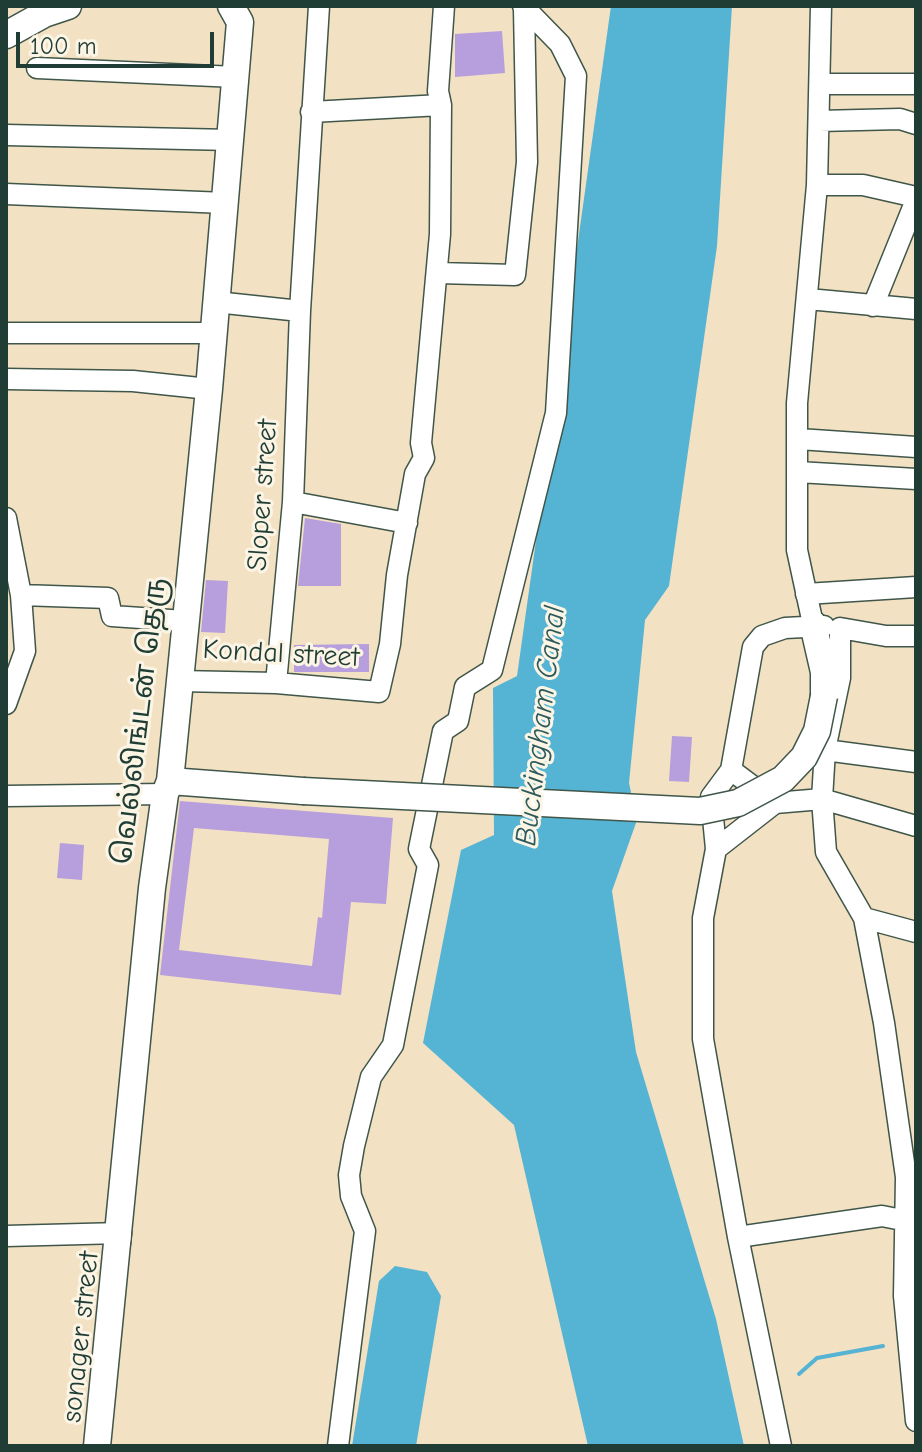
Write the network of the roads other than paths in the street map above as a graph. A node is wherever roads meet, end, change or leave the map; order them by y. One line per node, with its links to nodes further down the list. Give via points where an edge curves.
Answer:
1 (231, 6): 9 (main road, வெல்லிங்டன் தெரு, via 240,22)
2 (319, 6): 13 (street, Sloper street)
3 (444, 6): 12 (street)
4 (821, 6): 10 (street)
5 (524, 8): 22 (street, via 527,162 515,275); 68 (street, via 560,44 576,76 556,413 492,670 465,687 458,721 443,731 419,849 428,865 393,1045 371,1077 354,1146 351,1196 365,1231)
6 (51, 9): 7 (main road)
7 (6, 35)
8 (37, 68): 9 (street)
9 (236, 77): 17 (main road, வெல்லிங்டன் தெரு)
10 (822, 84): 11 (street); 14 (street)
11 (916, 84)
12 (441, 105): 13 (street); 22 (street)
13 (311, 112): 27 (street, Sloper street)
14 (819, 121): 15 (street, via 900,119); 18 (street)
15 (916, 124)
16 (6, 135): 17 (street)
17 (231, 140): 21 (main road, வெல்லிங்டன் தெரு)
18 (817, 185): 20 (street, via 863,185); 23 (street)
19 (6, 194): 21 (street)
20 (916, 198): 25 (street)
21 (225, 203): 24 (main road, வெல்லிங்டன் தெரு)
22 (438, 273): 38 (street, via 421,443 424,458 415,474)
23 (808, 299): 25 (street); 32 (street, via 797,403)
24 (216, 302): 27 (street); 29 (main road, வெல்லிங்டன் தெரு)
25 (873, 306): 26 (street)
26 (916, 309)
27 (300, 311): 36 (street, Sloper street)
28 (6, 333): 29 (street)
29 (213, 333): 31 (main road, வெல்லிங்டன் தெரு)
30 (6, 379): 31 (street, via 133,381)
31 (209, 389): 42 (main road, வெல்லிங்டன் தெரு)
32 (799, 439): 33 (street); 34 (street)
33 (916, 447)
34 (798, 472): 35 (street); 40 (street, via 797,550)
35 (916, 479)
36 (293, 502): 38 (street); 47 (street, Sloper street)
37 (6, 518): 41 (street)
38 (407, 523): 47 (street, Kondal street, via 379,692)
39 (916, 587): 40 (street)
40 (806, 594): 43 (street)
41 (21, 595): 42 (street, via 108,598 112,616); 48 (street, via 25,651)
42 (185, 621): 46 (main road, வெல்லிங்டன் தெரு)
43 (813, 624): 44 (street); 51 (street, via 762,636 753,647); 52 (main road, bridge, via 824,672 817,731 804,757 783,779 738,803 700,811)
44 (840, 628): 45 (street); 49 (street, via 840,678)
45 (916, 636)
46 (179, 681): 47 (street, Kondal street); 52 (main road, வெல்லிங்டன் தெரு)
47 (276, 683)
48 (6, 704)
49 (825, 750): 50 (street); 54 (street)
50 (916, 762)
51 (731, 770): 55 (street); 57 (street, via 711,797)
52 (167, 787): 53 (street); 62 (main road, வெல்லிங்டன் தெரு, via 152,888)
53 (6, 796)
54 (822, 799): 55 (street); 56 (street); 58 (street, via 826,852)
55 (775, 803): 57 (street)
56 (916, 826)
57 (716, 849): 64 (street, via 703,918 703,1039)
58 (864, 918): 59 (street); 60 (street)
59 (916, 932)
60 (911, 1176): 61 (street)
61 (907, 1221): 64 (street, via 882,1216); 66 (street, via 904,1296)
62 (121, 1233): 63 (street); 65 (street, sonager street)
63 (6, 1236)
64 (738, 1237): 69 (street)
65 (116, 1279): 67 (main road)
66 (916, 1421)
67 (97, 1446)
68 (338, 1446)
69 (781, 1446)

